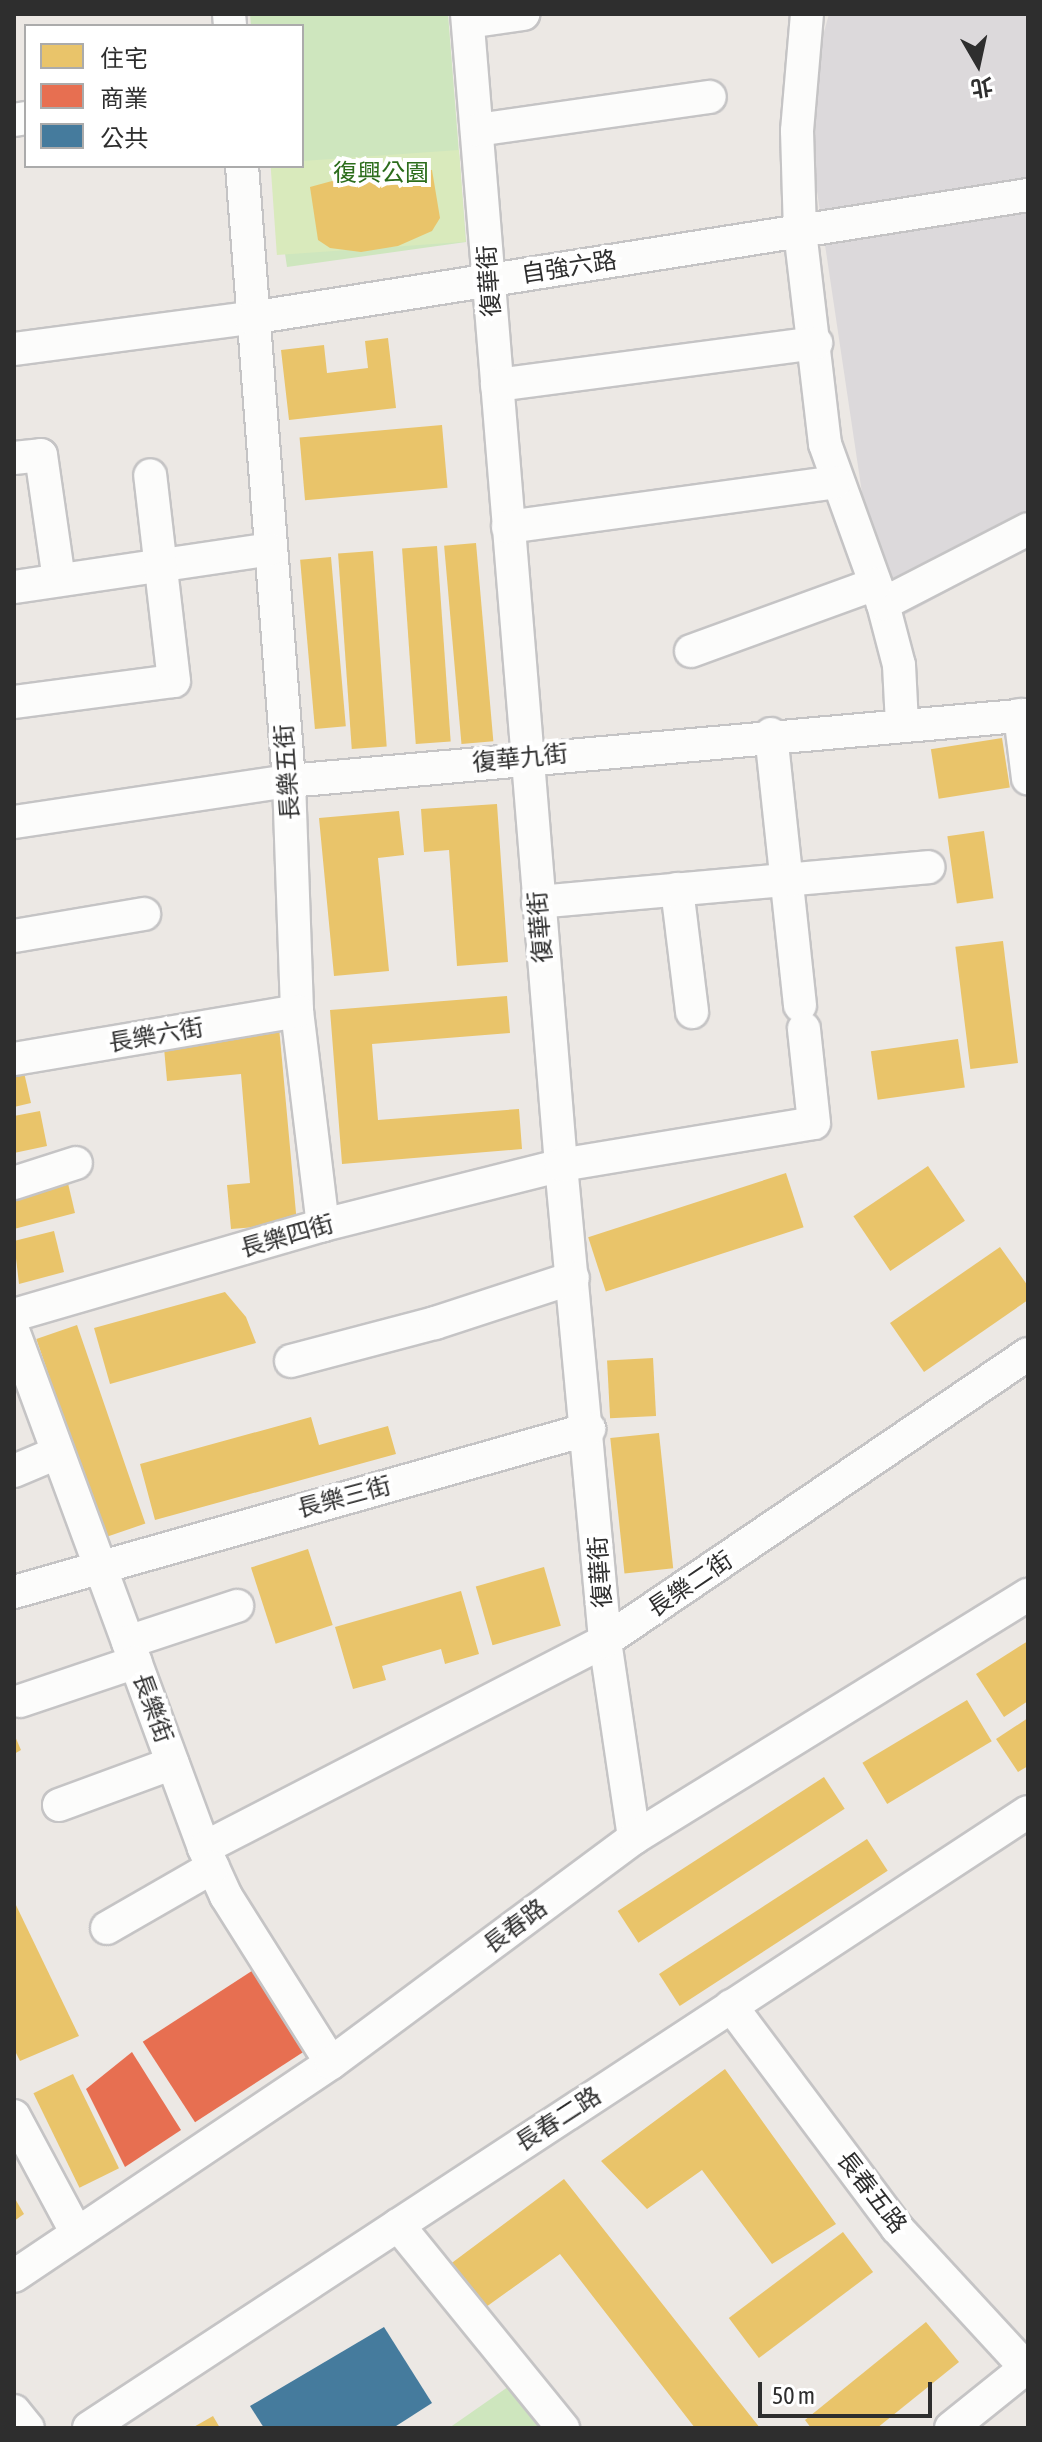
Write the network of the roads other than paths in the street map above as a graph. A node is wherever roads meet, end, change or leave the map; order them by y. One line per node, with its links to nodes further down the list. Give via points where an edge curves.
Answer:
1 (523, 14): 3 (street)
2 (807, 14): 8 (street, via 797,131)
3 (467, 18): 5 (street, 復華街)
4 (710, 97): 5 (street)
5 (477, 130): 9 (street, 復華街)
6 (242, 168): 10 (street, 長樂五街)
7 (1028, 195): 8 (street, 自強六路)
8 (800, 231): 9 (street, 自強六路); 11 (street)
9 (489, 280): 10 (street, 自強六路); 13 (street, 復華街)
10 (251, 318): 12 (street, 自強六路); 19 (street, 長樂五街)
11 (816, 343): 13 (street); 16 (street, via 825,444)
12 (14, 349)
13 (497, 385): 17 (street, 復華街)
14 (14, 458): 21 (street, via 41,455)
15 (150, 475): 20 (street)
16 (835, 482): 17 (street); 23 (street)
17 (508, 527): 29 (street, 復華街)
18 (1028, 529): 23 (street)
19 (270, 549): 20 (street); 31 (street, 長樂五街)
20 (160, 565): 21 (street); 25 (street, via 174,681)
21 (59, 580): 22 (street)
22 (14, 587)
23 (879, 594): 24 (street); 27 (street, via 899,665)
24 (691, 651)
25 (14, 702)
26 (1024, 715): 27 (street, 復華九街); 30 (street)
27 (902, 724): 28 (street, 復華九街)
28 (771, 734): 29 (street, 復華九街); 35 (street)
29 (526, 757): 31 (street, 復華九街); 37 (street, 復華街)
30 (1028, 778)
31 (289, 781): 33 (street, 復華九街); 40 (street, 長樂五街)
32 (14, 815): 33 (street)
33 (14, 822)
34 (928, 867): 35 (street)
35 (785, 880): 36 (street); 44 (street, 長樂四街, via 814,1123)
36 (677, 889): 37 (street); 41 (street)
37 (538, 902): 44 (street, 復華街)
38 (144, 914): 39 (street)
39 (14, 936)
40 (297, 1011): 42 (street, 長樂六街); 46 (street, 長樂五街)
41 (692, 1012)
42 (14, 1059)
43 (76, 1163): 45 (street)
44 (561, 1165): 46 (street, 長樂四街); 47 (street, 復華街)
45 (14, 1183)
46 (323, 1225): 48 (street, 長樂四街)
47 (573, 1278): 51 (street); 52 (street, 復華街)
48 (14, 1315)
49 (14, 1333): 53 (street, 長樂街)
50 (1028, 1354): 59 (street, 長樂二街)
51 (291, 1361)
52 (589, 1429): 55 (street, 長樂三街); 59 (street, 復華街)
53 (57, 1453): 54 (street); 55 (street, 長樂街)
54 (14, 1471)
55 (100, 1565): 56 (street, 長樂三街); 60 (street, 長樂街)
56 (14, 1592)
57 (1028, 1595): 65 (street, 長春路)
58 (237, 1606): 60 (street)
59 (605, 1641): 65 (street, 復華街); 66 (street, 長樂二街)
60 (132, 1652): 61 (street); 62 (street, 長樂街)
61 (20, 1701)
62 (173, 1763): 63 (street); 66 (street, 長樂街)
63 (59, 1805)
64 (1028, 1812): 68 (street, 長春二路)
65 (634, 1838): 69 (street, 長春路)
66 (209, 1857): 67 (street, 長樂二街); 69 (street, 長樂街)
67 (107, 1928)
68 (731, 2006): 71 (street, 長春二路); 74 (street, 長春五路, via 897,2228)
69 (331, 2063): 72 (street, 長春路)
70 (14, 2116): 72 (street)
71 (398, 2225): 77 (street, 長春二路); 78 (street)
72 (75, 2230): 73 (street, 長春路)
73 (14, 2276)
74 (1027, 2368): 79 (street)
75 (14, 2411): 76 (street)
76 (28, 2428)
77 (89, 2428)
78 (563, 2428)
79 (951, 2428)

